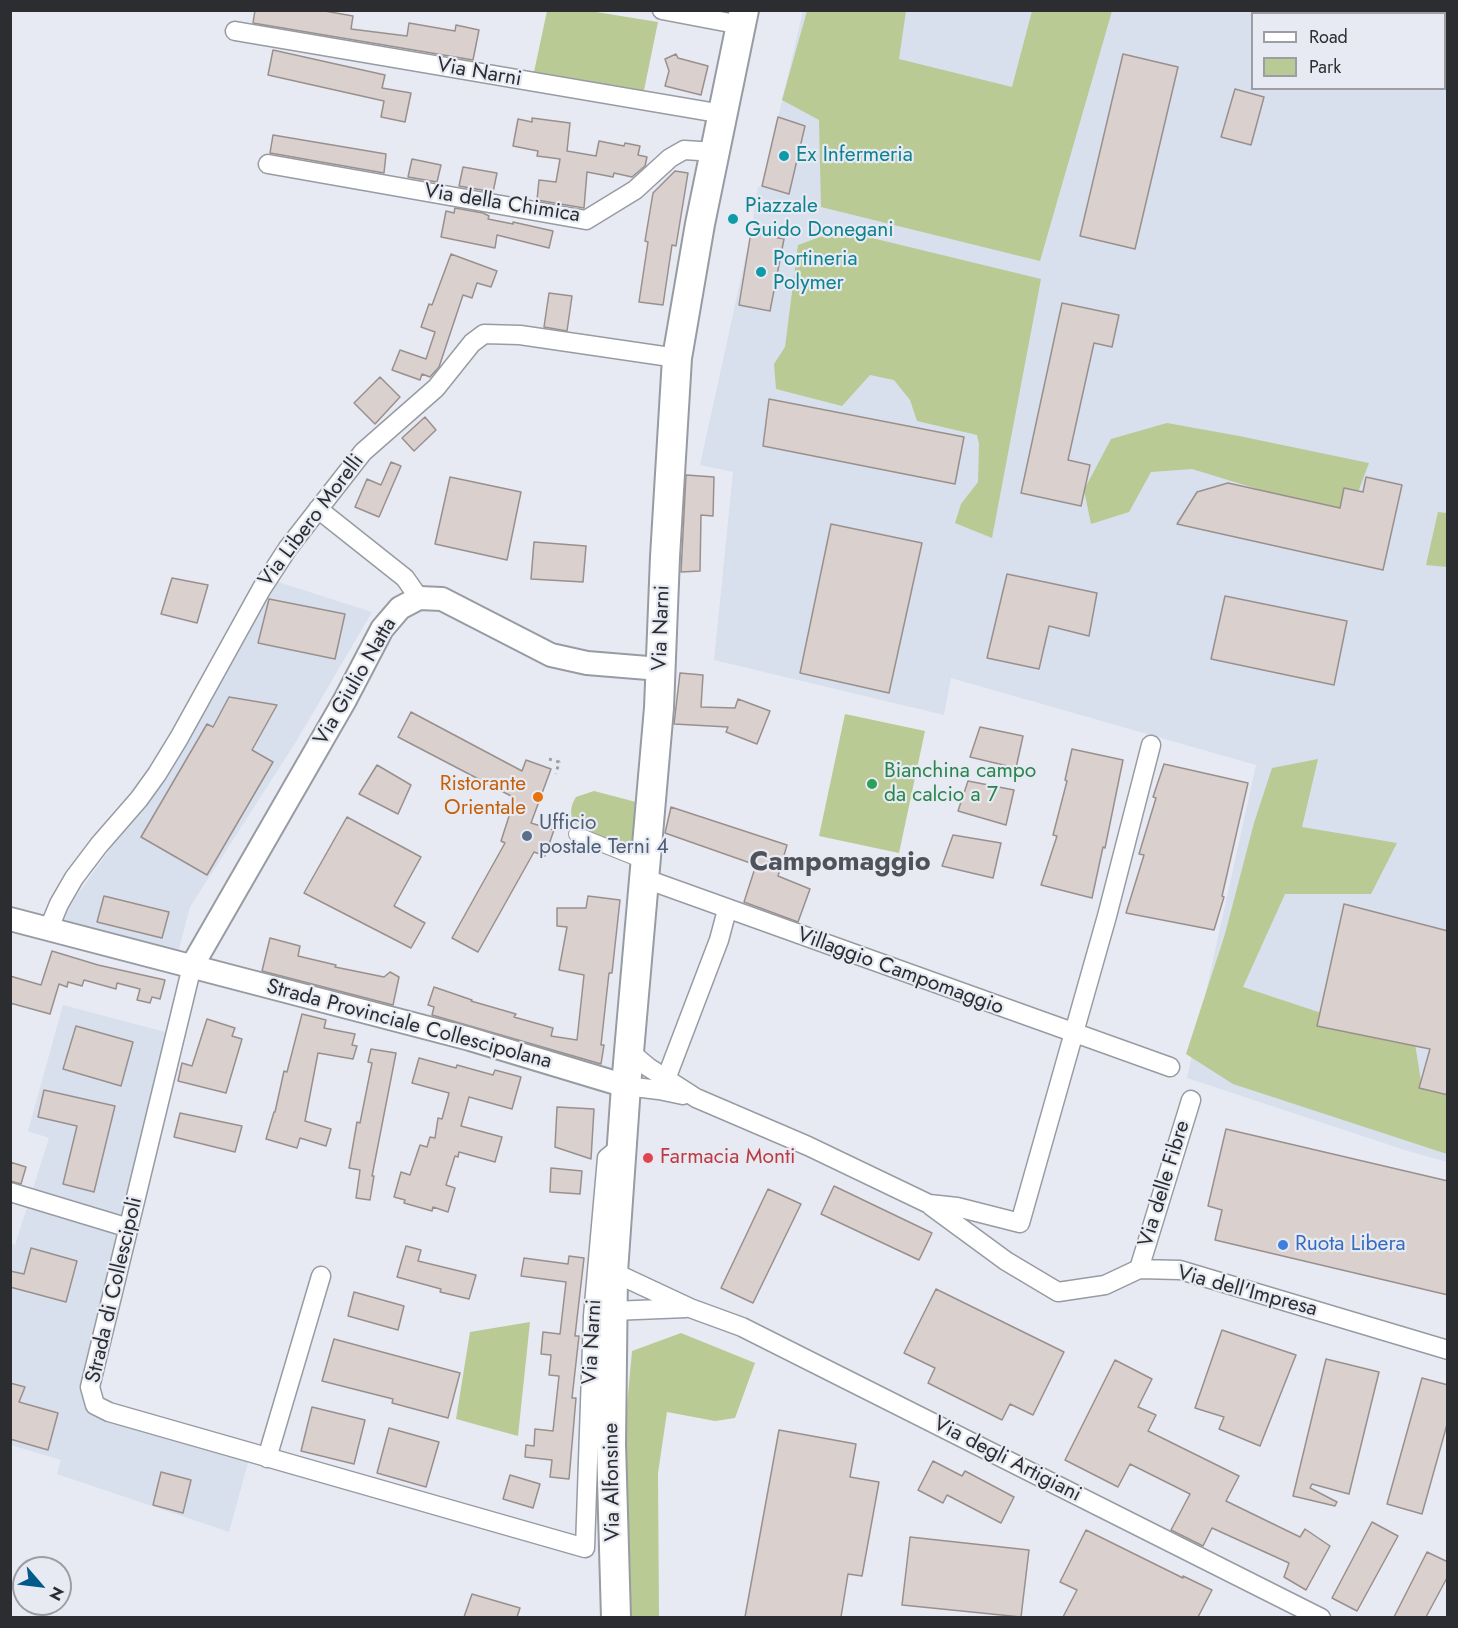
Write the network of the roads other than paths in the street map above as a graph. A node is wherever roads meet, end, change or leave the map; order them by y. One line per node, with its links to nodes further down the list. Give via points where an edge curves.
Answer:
1 (662, 10): 2 (street, Via Narni)
2 (743, 18): 4 (main road, Via Narni)
3 (235, 32): 4 (street, Via Narni)
4 (723, 114): 5 (main road, Via Narni)
5 (716, 152): 6 (street, Via della Chimica, via 684,150 635,190 586,220); 7 (main road, Via Narni)
6 (268, 164)
7 (677, 358): 8 (street, Via Libero Morelli, via 555,339 484,334 472,342 435,388 363,452); 10 (main road, Via Narni)
8 (318, 509): 9 (street, via 405,578); 16 (street, Via Libero Morelli, via 262,588 157,774 74,878)
9 (419, 598): 10 (street, via 442,599 551,656); 17 (street, Via Giulio Natta, via 400,608 382,629)
10 (660, 669): 13 (main road, Via Narni)
11 (1151, 746): 18 (street)
12 (576, 834): 13 (street, via 633,857)
13 (644, 869): 14 (street, Villaggio Campomaggio); 19 (main road, Via Narni)
14 (727, 910): 18 (street, Villaggio Campomaggio); 21 (street)
15 (10, 919): 16 (street)
16 (49, 928): 17 (street)
17 (192, 966): 22 (street, Strada Provinciale Collescipolana, via 470,1039); 28 (street, Strada di Collescipoli)
18 (1074, 1034): 20 (street, Villaggio Campomaggio); 27 (street, via 1020,1223)
19 (629, 1051): 21 (street); 22 (main road, Via Narni)
20 (1170, 1067)
21 (666, 1079): 23 (street)
22 (626, 1086): 23 (street); 25 (main road, Via Narni)
23 (696, 1098): 27 (street)
24 (1191, 1100): 29 (street, Via delle Fibre)
25 (623, 1145): 30 (main road, Via Narni); 36 (street, Via Narni, via 607,1158 593,1316)
26 (10, 1192): 28 (street)
27 (929, 1204): 29 (street, Via dell'Impresa, via 1006,1261 1058,1292 1105,1285)
28 (129, 1228): 35 (street, Strada di Collescipoli, via 90,1387 95,1405)
29 (1139, 1269): 34 (street, Via dell'Impresa, via 1180,1270)
30 (613, 1272): 32 (street, Via degli Artigiani); 33 (main road, Via Narni)
31 (321, 1276): 35 (street)
32 (690, 1308): 33 (street, Via degli Artigiani); 38 (street, Via degli Artigiani, via 742,1327)
33 (612, 1311): 37 (main road, Via Alfonsine)
34 (1448, 1350)
35 (267, 1458): 36 (street, Strada di Collescipoli)
36 (585, 1548)
37 (616, 1617)
38 (1321, 1617)

